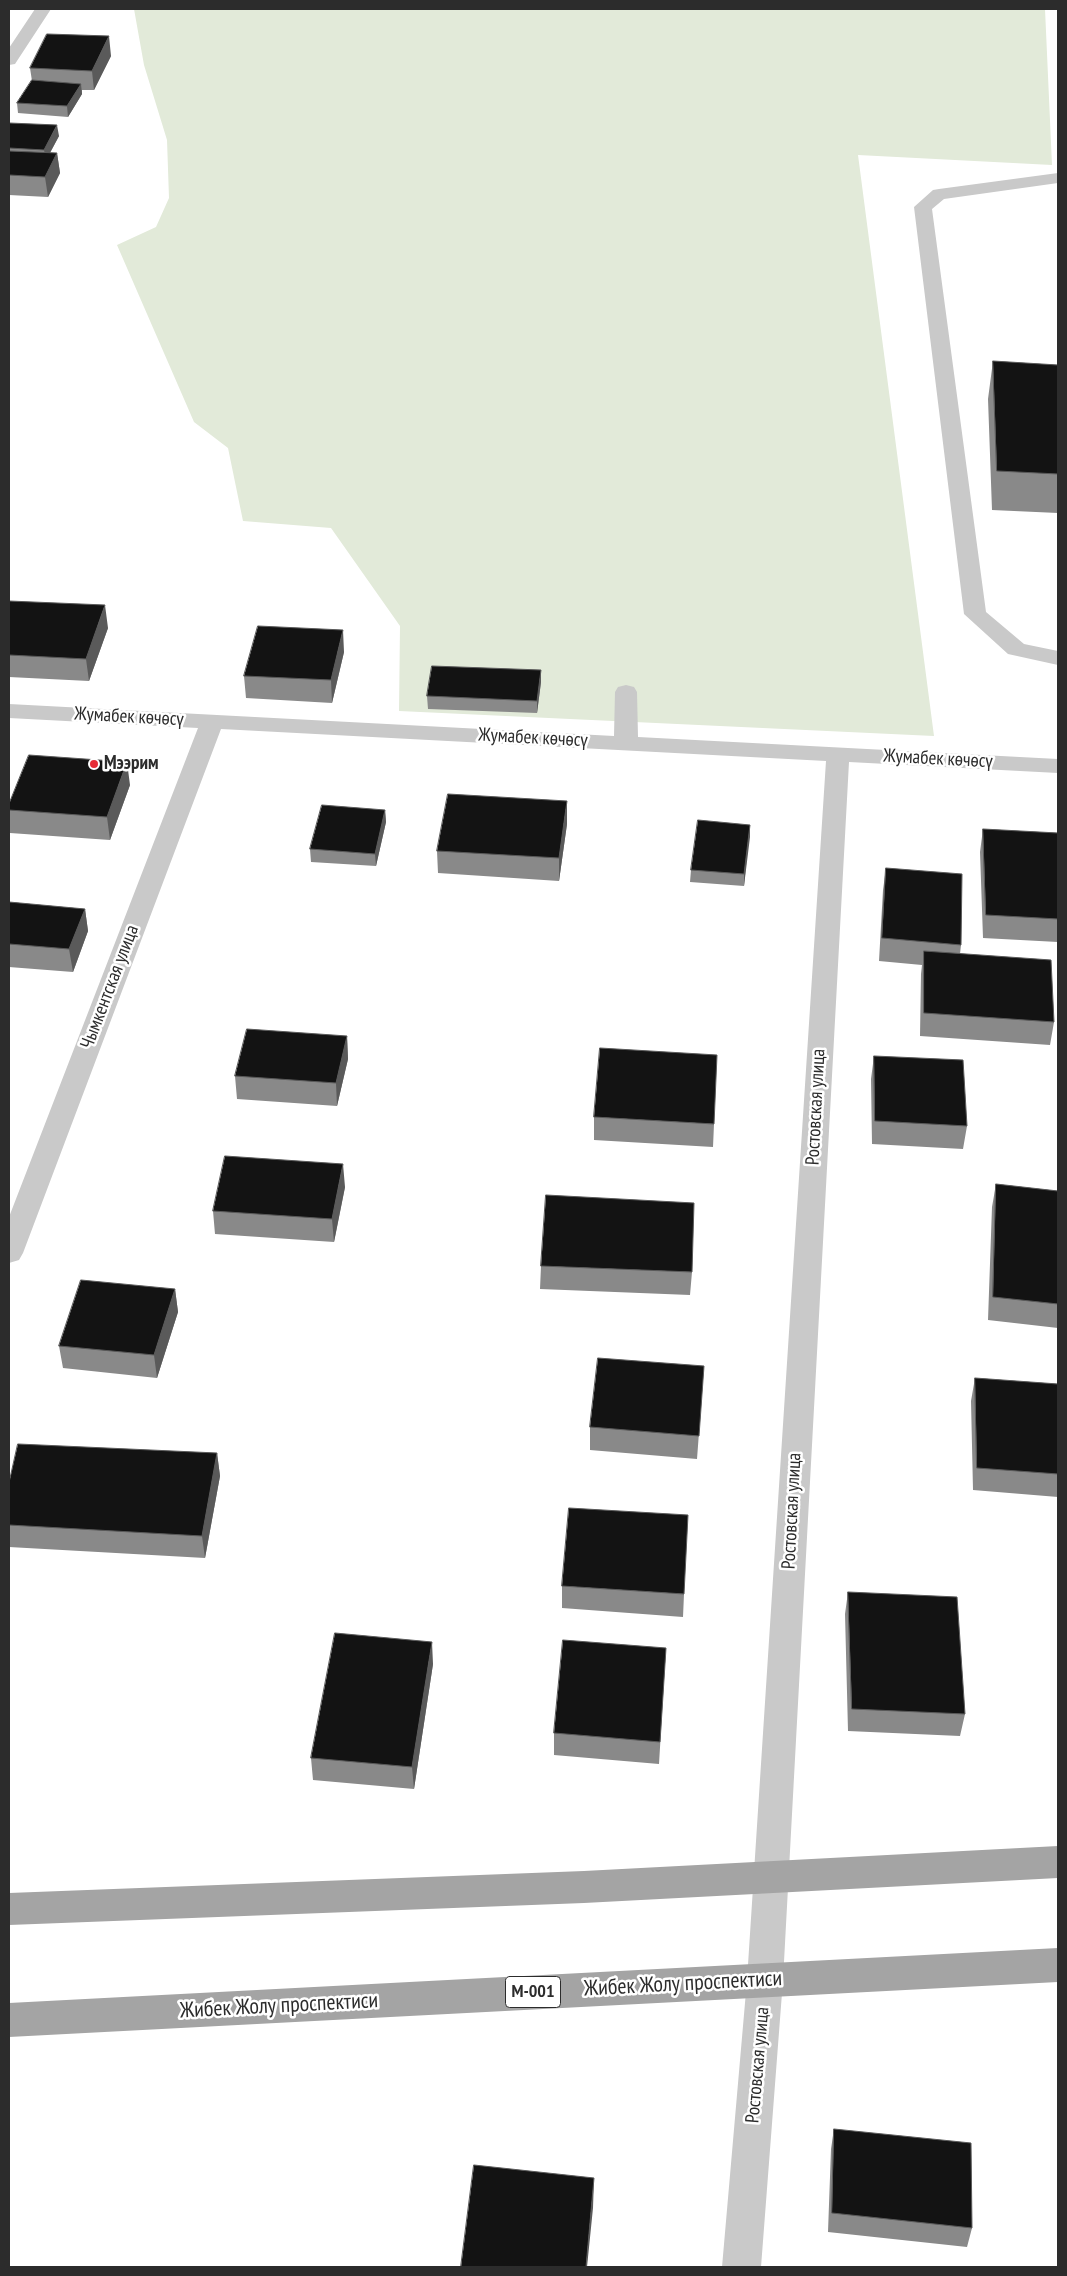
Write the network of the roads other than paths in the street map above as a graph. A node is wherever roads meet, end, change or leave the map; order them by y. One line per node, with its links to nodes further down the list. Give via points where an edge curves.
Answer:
1 (43, 9): 2 (street)
2 (9, 60)
3 (1058, 178): 4 (street, via 939,194 923,208 975,614 1016,649)
4 (1058, 658)
5 (626, 692): 8 (street)
6 (9, 710): 7 (street, Жумабек көчөсү)
7 (212, 721): 8 (street, Жумабек көчөсү); 11 (street, Чымкентская улица)
8 (626, 743): 9 (street, Жумабек көчөсү)
9 (838, 754): 10 (street, Жумабек көчөсү); 13 (street, Ростовская улица)
10 (1058, 766)
11 (9, 1253)
12 (1058, 1862): 13 (main road)
13 (770, 1878): 14 (main road); 16 (street, Ростовская улица)
14 (9, 1909)
15 (1058, 1965): 16 (main road, Жибек Жолу проспектиси / М-001)
16 (765, 1980): 17 (main road, Жибек Жолу проспектиси / М-001); 18 (street, Ростовская улица)
17 (9, 2020)
18 (742, 2267)

